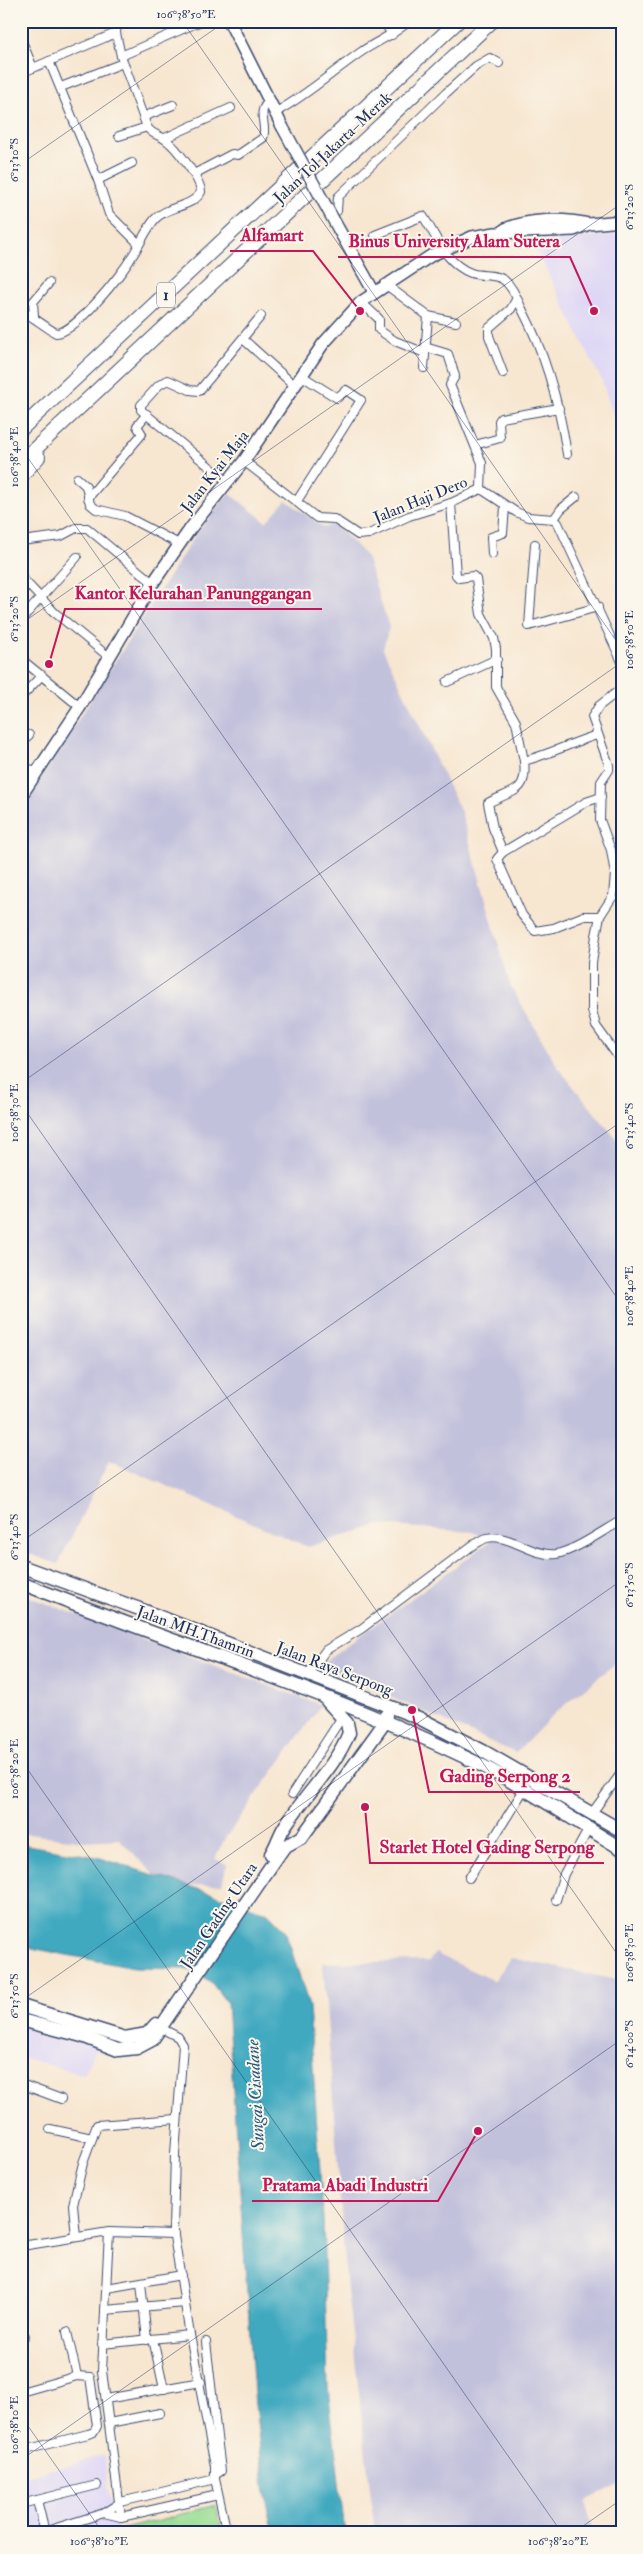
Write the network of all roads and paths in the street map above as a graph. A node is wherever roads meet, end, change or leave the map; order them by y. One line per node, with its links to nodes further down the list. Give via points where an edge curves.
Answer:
1 (117, 21): 8 (street)
2 (201, 21): 11 (street)
3 (228, 21): 17 (main road)
4 (384, 21): 9 (street)
5 (409, 21): 9 (street)
6 (458, 21): 52 (highway, Jalan Tol Jakarta–Merak / 1)
7 (492, 21): 49 (highway, Jalan Tol Jakarta–Merak / 1)
8 (116, 33): 11 (street); 12 (street)
9 (392, 35): 20 (street, via 362,51 306,95)
10 (21, 39): 14 (street)
11 (122, 60): 16 (street); 21 (street)
12 (49, 61): 14 (street); 16 (street)
13 (499, 62): 28 (street, via 490,58 476,66 446,93 338,197)
14 (33, 68): 15 (street)
15 (21, 73)
16 (61, 87): 27 (street)
17 (270, 101): 20 (main road); 26 (street, via 262,111 263,138 238,155 232,154)
18 (173, 105): 21 (street)
19 (231, 108): 24 (street)
20 (276, 112): 35 (main road, bridge)
21 (143, 117): 22 (street)
22 (147, 127): 23 (street); 24 (street, via 154,135)
23 (119, 136)
24 (165, 138): 26 (street)
25 (132, 163): 27 (street)
26 (194, 174): 31 (street, via 201,189 199,196 160,215)
27 (98, 180): 31 (street, via 109,214)
28 (338, 211)
29 (622, 221): 32 (main road, Jalan Kyai Maja, via 589,224 574,230 495,232 472,237)
30 (375, 235): 32 (street, via 423,216)
31 (139, 244): 39 (street, via 110,286 73,324 59,333 53,332)
32 (442, 250): 34 (main road, Jalan Kyai Maja); 36 (street, via 469,272 499,277)
33 (49, 283): 39 (street, via 33,302)
34 (385, 284): 35 (main road, Jalan Kyai Maja); 41 (street)
35 (374, 292): 37 (main road, Jalan Kyai Maja)
36 (517, 298): 46 (street, via 511,309 489,328); 50 (street, via 548,368)
37 (361, 302): 44 (street, via 379,319 378,329 381,332); 47 (main road, Jalan Kyai Maja, via 323,344)
38 (21, 310): 39 (street)
39 (34, 316)
40 (261, 316): 43 (street)
41 (428, 316): 42 (street); 44 (street)
42 (456, 322)
43 (244, 339): 48 (street); 51 (street, via 199,391 171,380 159,385 140,405)
44 (425, 350): 45 (street); 53 (street, via 448,354 455,376 450,385)
45 (424, 368)
46 (503, 373)
47 (302, 376): 48 (main road, Jalan Kyai Maja); 63 (street, via 337,398 346,390 361,400)
48 (295, 386): 55 (main road, Jalan Kyai Maja)
49 (82, 406): 56 (highway, Jalan Tol Jakarta–Merak / 1); 57 (highway)
50 (559, 408): 53 (street, via 501,418 500,438); 54 (street)
51 (147, 414): 59 (street); 62 (street, via 137,426 142,434)
52 (21, 429)
53 (475, 445): 60 (street, via 482,463)
54 (567, 454)
55 (244, 461): 59 (main road, Jalan Kyai Maja); 63 (street, Jalan Haji Dero)
56 (21, 462)
57 (21, 476)
58 (77, 478): 62 (street, via 86,486)
59 (228, 482): 68 (main road, Jalan Kyai Maja)
60 (481, 489): 64 (street, Jalan Haji Dero); 65 (street)
61 (576, 497): 66 (street)
62 (88, 498): 68 (street, via 96,509 125,516)
63 (297, 501): 64 (street, Jalan Haji Dero, via 317,518 334,519 358,535 369,534)
64 (451, 503): 79 (street, via 456,575 476,579 481,614 494,638)
65 (505, 507): 66 (street, via 528,517); 70 (street, via 503,533 491,537)
66 (554, 519): 75 (street)
67 (21, 541): 73 (street, via 61,536 76,528 87,528)
68 (179, 544): 73 (main road, Jalan Kyai Maja)
69 (535, 544): 75 (street, via 529,626)
70 (492, 554)
71 (77, 557): 74 (street)
72 (21, 577): 74 (street)
73 (153, 583): 77 (main road, Jalan Kyai Maja)
74 (42, 599): 76 (street); 77 (street)
75 (598, 606): 80 (street)
76 (21, 620)
77 (109, 657): 85 (main road, Jalan Kyai Maja)
78 (21, 659): 81 (street)
79 (497, 659): 82 (street); 89 (street, via 496,687 516,722)
80 (622, 662)
81 (42, 674): 84 (street); 85 (street)
82 (446, 682)
83 (622, 688): 87 (street, via 595,710 592,717)
84 (21, 697)
85 (80, 707): 91 (main road, Jalan Kyai Maja)
86 (29, 735): 88 (street)
87 (597, 735): 89 (street, via 563,746 554,753); 93 (street, via 609,765 601,782)
88 (21, 742)
89 (524, 761): 94 (street, via 526,778 520,787 487,805 492,828)
90 (21, 764): 91 (street)
91 (36, 773): 92 (main road, Jalan Kyai Maja)
92 (21, 796)
93 (601, 797): 94 (street, via 586,802); 95 (street, via 601,827 612,850 615,874 614,896)
94 (503, 852): 95 (street, via 498,863 532,929 539,932 584,916)
95 (600, 916): 96 (street, via 592,963 592,1010 596,1026)
96 (622, 1062)
97 (622, 1520): 100 (street, via 555,1554 498,1538 488,1538 473,1545 361,1629 326,1650)
98 (21, 1566): 100 (main road, Jalan Raya Serpong)
99 (21, 1583): 101 (main road, Jalan MH.Thamrin, via 295,1684)
100 (308, 1674): 102 (main road, Jalan Raya Serpong)
101 (326, 1699): 103 (main road, Jalan MH.Thamrin); 104 (main road)
102 (378, 1702): 105 (main road, via 386,1714); 109 (main road, Jalan Raya Serpong, via 483,1751)
103 (359, 1712): 105 (main road, Jalan Raya Serpong)
104 (342, 1717): 108 (street); 113 (main road, Jalan Gading Utara, via 350,1730 348,1735 340,1751 286,1824)
105 (385, 1722): 107 (main road, Jalan Raya Serpong, via 476,1763); 113 (main road, Jalan Gading Utara, via 302,1837)
106 (622, 1772): 109 (street)
107 (523, 1791): 110 (main road, Jalan Raya Serpong); 114 (street)
108 (292, 1794)
109 (592, 1813): 111 (main road, Jalan Raya Serpong)
110 (588, 1830): 112 (main road, Jalan Raya Serpong); 115 (street, via 564,1874)
111 (622, 1832)
112 (622, 1849)
113 (272, 1858): 118 (main road, Jalan Gading Utara)
114 (469, 1878)
115 (556, 1900)
116 (21, 2006): 119 (main road, Jalan Gading Utara)
117 (21, 2020): 120 (main road, Jalan Gading Utara, via 82,2036)
118 (163, 2022): 119 (main road, Jalan Gading Utara, via 146,2034 132,2038); 120 (main road, Jalan Gading Utara, via 144,2046 128,2050); 123 (street, via 183,2045)
119 (116, 2035): 120 (main road)
120 (111, 2048)
121 (21, 2084): 122 (street)
122 (61, 2099)
123 (177, 2119): 125 (street, via 101,2124 96,2127); 127 (street)
124 (50, 2129): 125 (street)
125 (92, 2138): 128 (street, via 73,2205)
126 (109, 2232): 127 (street); 128 (street); 132 (street)
127 (174, 2234): 130 (street)
128 (76, 2237): 129 (street, via 28,2245)
129 (21, 2239)
130 (181, 2275): 131 (street); 133 (street)
131 (141, 2283): 132 (street); 134 (street)
132 (107, 2288): 135 (street)
133 (185, 2303): 134 (street); 137 (street)
134 (144, 2307): 135 (street); 138 (street)
135 (104, 2310): 140 (street)
136 (67, 2332): 141 (street)
137 (190, 2335): 138 (street); 142 (street)
138 (150, 2339): 140 (street); 143 (street)
139 (206, 2342): 149 (street, via 221,2471)
140 (102, 2344): 145 (street)
141 (77, 2376): 144 (street); 148 (street, via 92,2379 98,2426 94,2432)
142 (201, 2382): 143 (street); 149 (street)
143 (164, 2389): 145 (street)
144 (21, 2392)
145 (106, 2399): 147 (street)
146 (160, 2413): 147 (street)
147 (109, 2422): 154 (street)
148 (21, 2451)
149 (215, 2477): 151 (street); 152 (street)
150 (98, 2485): 153 (street)
151 (160, 2492): 154 (street); 156 (street)
152 (218, 2495): 156 (street); 160 (street)
153 (36, 2500): 155 (street); 159 (street)
154 (120, 2502): 157 (street); 158 (street)
155 (21, 2504)
156 (162, 2508): 158 (street)
157 (104, 2513): 158 (street); 159 (street)
158 (121, 2517)
159 (43, 2532)
160 (227, 2533)

